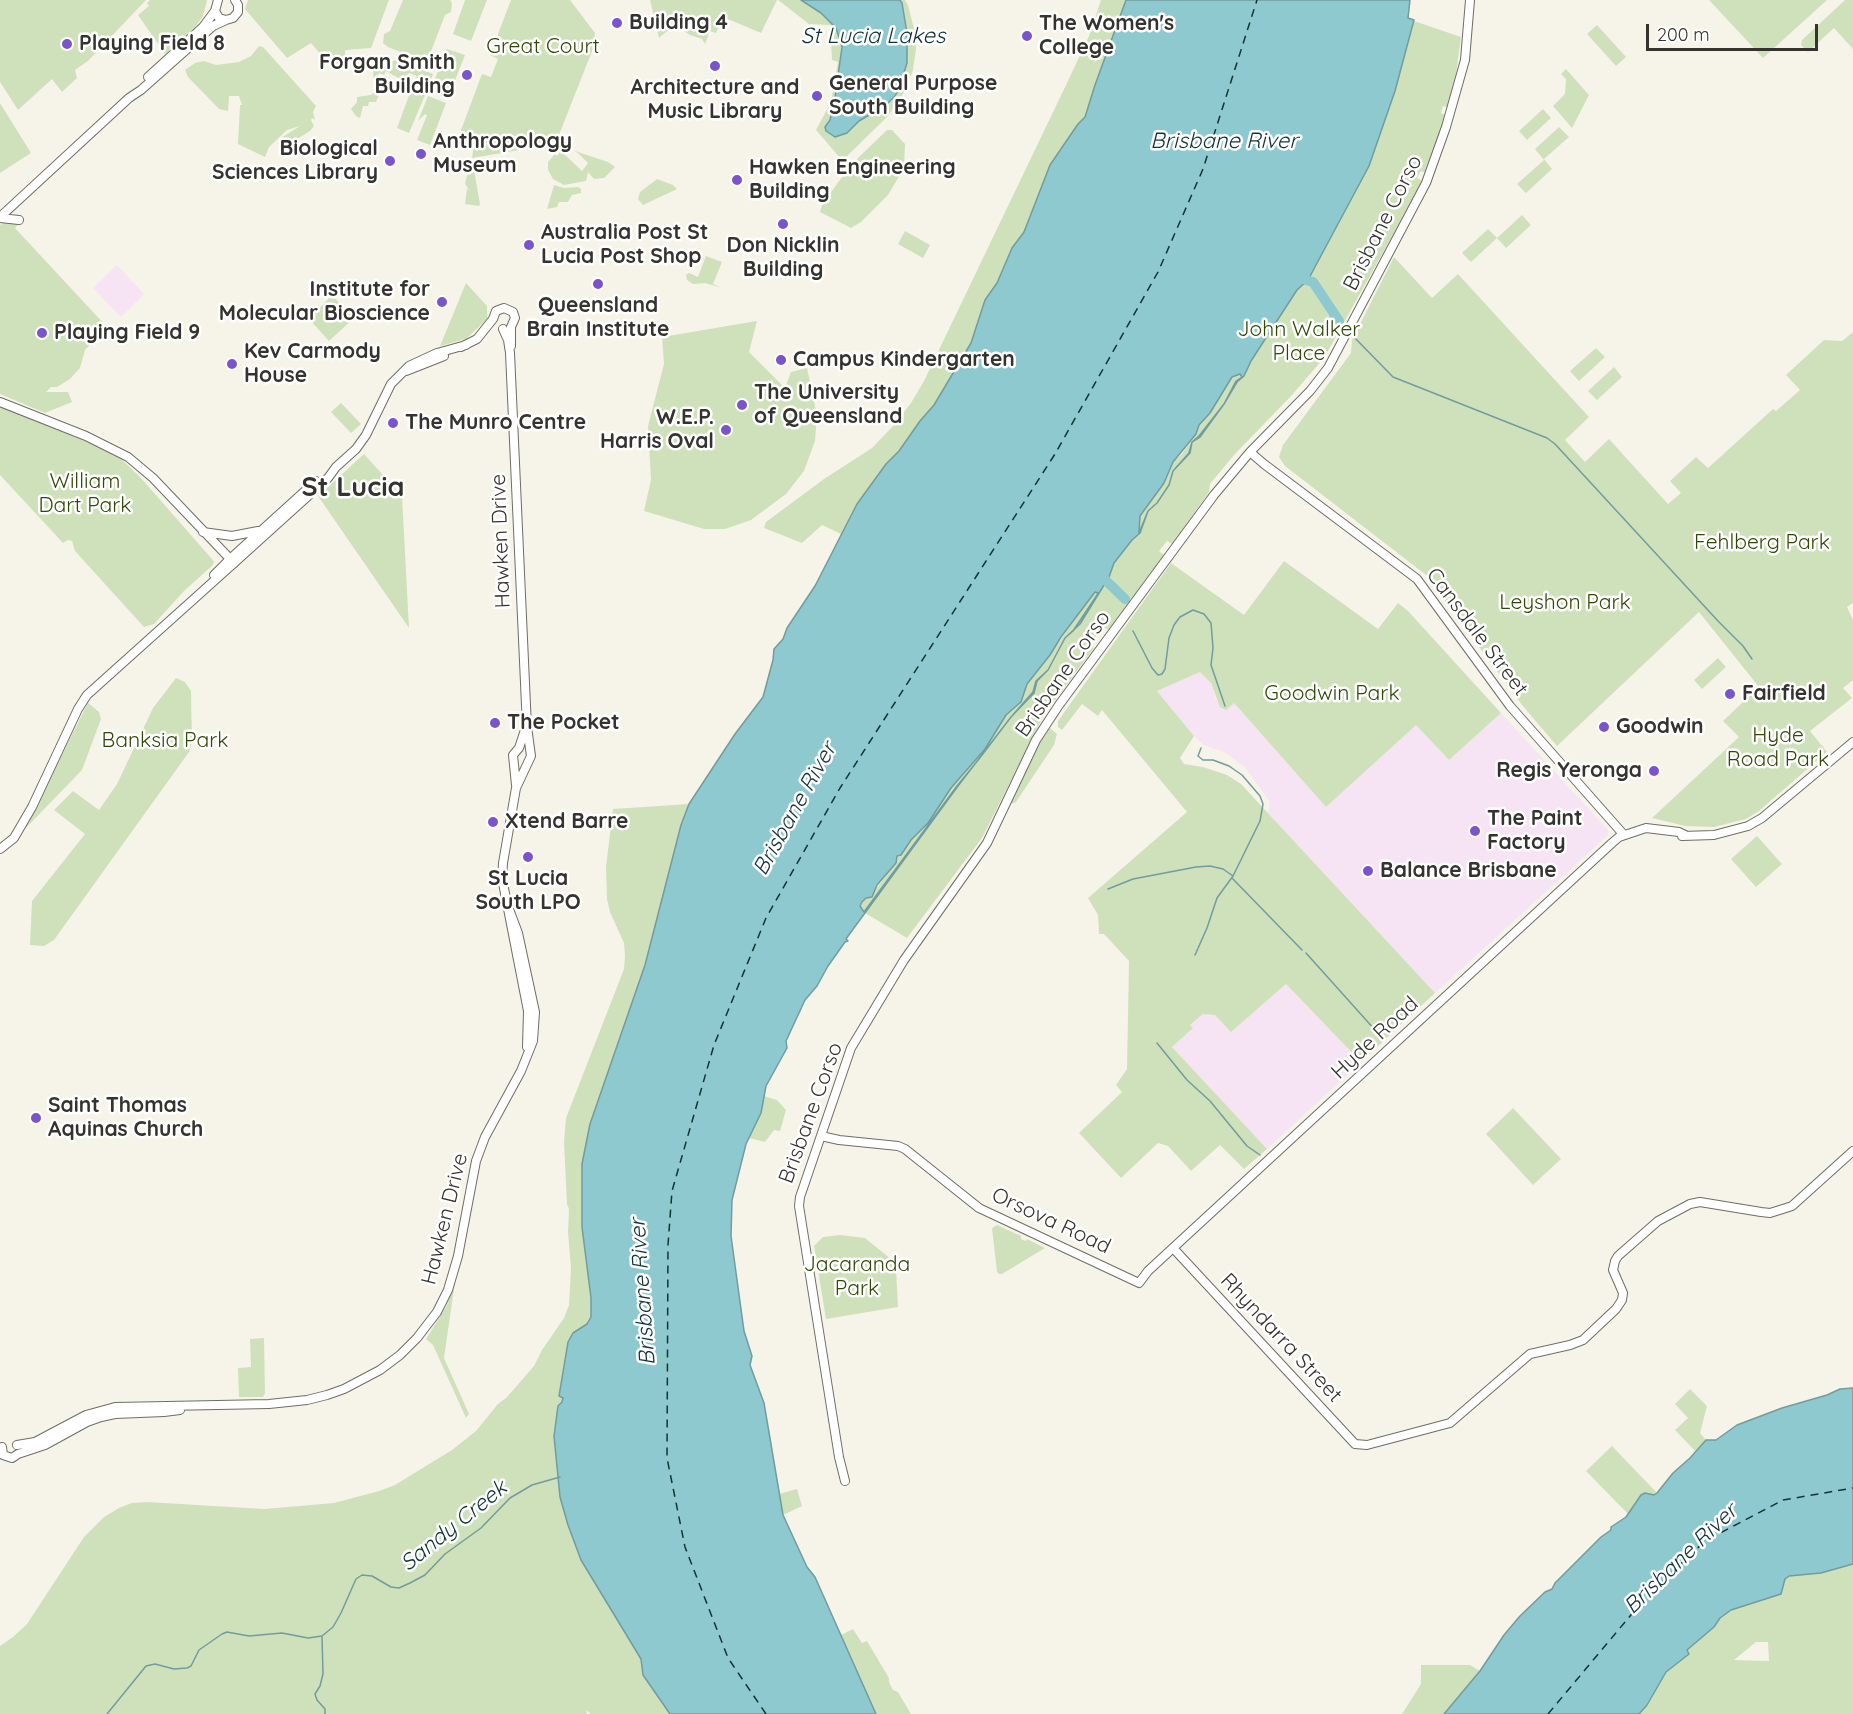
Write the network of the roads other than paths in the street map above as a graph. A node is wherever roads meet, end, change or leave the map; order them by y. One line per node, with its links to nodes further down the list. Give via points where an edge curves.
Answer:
1 (218, 0): 4 (street)
2 (236, 0): 5 (street, via 238,12)
3 (1470, 0): 13 (street, Brisbane Corso, via 1465,60 1426,183 1328,368)
4 (215, 11): 5 (street); 6 (street, via 207,24)
5 (226, 20): 6 (street, via 213,26)
6 (129, 98): 7 (street)
7 (0, 217): 8 (street)
8 (20, 220)
9 (494, 319): 10 (main road); 10 (main road, via 499,309 507,308 515,321); 11 (main road)
10 (504, 328): 11 (main road); 18 (main road, Hawken Drive, via 510,353)
11 (482, 334): 14 (main road, via 471,343 414,363 403,372 392,384 356,450)
12 (0, 402): 16 (main road, via 128,457)
13 (1250, 452): 25 (street, Cansdale Street, via 1417,579 1510,706); 27 (street, Brisbane Corso, via 1214,495 1036,740 987,843 908,953 851,1048)
14 (336, 467): 15 (main road); 17 (main road)
15 (263, 529): 16 (main road, via 232,536); 17 (main road)
16 (203, 532): 17 (main road)
17 (232, 561): 26 (street, via 87,695 32,807 14,838)
18 (527, 727): 20 (main road, Hawken Drive); 21 (main road, Hawken Drive)
19 (1853, 742): 25 (street, Hyde Road, via 1755,822 1732,832 1684,835 1646,828)
20 (519, 748): 21 (main road); 22 (main road, Hawken Drive, via 513,755)
21 (529, 750): 23 (main road, Hawken Drive, via 531,759)
22 (515, 763): 23 (main road); 24 (main road, Hawken Drive)
23 (526, 765): 24 (main road, Hawken Drive)
24 (516, 788): 31 (main road, Hawken Drive, via 502,881 528,1011 525,1059 476,1161 458,1256 435,1315 412,1343 380,1370 327,1395 292,1402 120,1406 86,1415)
25 (1624, 835): 29 (street, Hyde Road)
26 (0, 849)
27 (821, 1136): 30 (street, Orsova Road, via 905,1149 979,1208); 33 (street, Brisbane Corso, via 799,1206)
28 (1853, 1151): 29 (street, Rhyndarra Street, via 1792,1206 1781,1210 1761,1212 1700,1202 1658,1221 1615,1261 1613,1270 1622,1300 1583,1340 1530,1354 1449,1423 1367,1445 1355,1444)
29 (1173, 1248): 30 (street, Hyde Road)
30 (1139, 1283)
31 (17, 1449): 32 (main road, via 10,1458); 32 (main road, via 9,1441)
32 (1, 1451)
33 (845, 1480)

